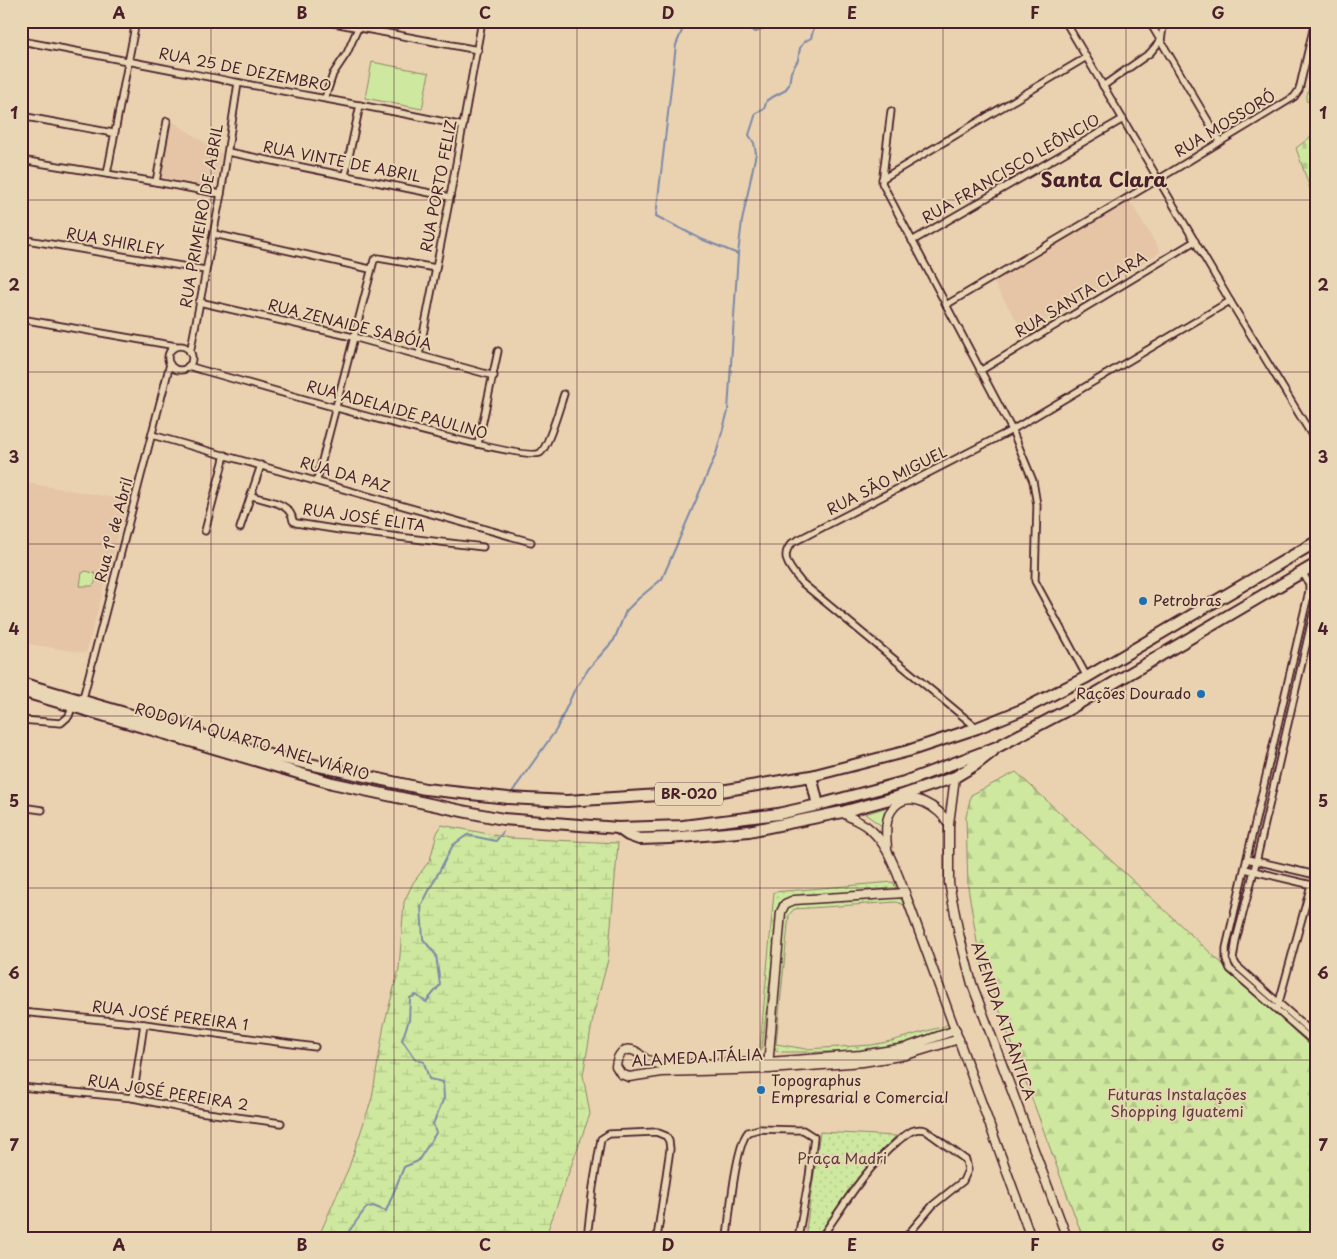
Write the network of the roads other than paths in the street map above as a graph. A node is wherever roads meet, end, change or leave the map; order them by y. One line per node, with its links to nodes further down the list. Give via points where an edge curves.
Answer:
1 (136, 21): 13 (street)
2 (323, 21): 8 (street)
3 (482, 21): 11 (street, RUA PORTO FELIZ)
4 (1065, 21): 12 (street)
5 (1149, 21): 9 (street)
6 (1164, 21): 9 (street)
7 (1315, 21): 24 (street, RUA MOSSORÓ, via 1298,93)
8 (358, 28): 11 (street); 16 (street, via 333,74)
9 (1161, 40): 15 (street, via 1150,53); 24 (street)
10 (21, 41): 13 (street, RUA 25 DE DEZEMBRO)
11 (478, 50): 22 (street, RUA PORTO FELIZ)
12 (1085, 58): 15 (street); 29 (street)
13 (128, 60): 14 (street, RUA 25 DE DEZEMBRO); 23 (street)
14 (238, 83): 16 (street, RUA 25 DE DEZEMBRO); 25 (street, RUA PRIMEIRO DE ABRIL)
15 (1103, 86): 20 (street)
16 (325, 98): 17 (street, RUA 25 DE DEZEMBRO)
17 (360, 105): 22 (street, RUA 25 DE DEZEMBRO); 28 (street)
18 (892, 111): 29 (street)
19 (21, 116): 23 (street)
20 (1123, 119): 30 (street); 36 (street, RUA FRANCISCO LEÔNCIO)
21 (167, 121): 31 (street)
22 (463, 126): 33 (street, RUA PORTO FELIZ)
23 (114, 133): 27 (street)
24 (1220, 142): 30 (street, RUA MOSSORÓ)
25 (228, 152): 28 (street, RUA VINTE DE ABRIL); 32 (street, RUA PRIMEIRO DE ABRIL)
26 (21, 160): 27 (street)
27 (107, 174): 31 (street)
28 (345, 175): 33 (street, RUA VINTE DE ABRIL)
29 (882, 179): 36 (street)
30 (1159, 179): 37 (street); 43 (street, RUA MOSSORÓ)
31 (156, 182): 32 (street)
32 (221, 194): 34 (street, RUA PRIMEIRO DE ABRIL)
33 (450, 197): 38 (street, RUA PORTO FELIZ)
34 (214, 234): 39 (street); 40 (street, RUA PRIMEIRO DE ABRIL)
35 (21, 239): 40 (street, RUA SHIRLEY)
36 (912, 241): 43 (street)
37 (1195, 241): 41 (street); 52 (street, RUA SANTA CLARA)
38 (436, 268): 39 (street, via 378,258); 49 (street, RUA PORTO FELIZ)
39 (370, 269): 45 (street)
40 (205, 270): 42 (street, RUA PRIMEIRO DE ABRIL)
41 (1230, 301): 56 (street, RUA SÃO MIGUEL); 58 (street)
42 (199, 302): 45 (street, RUA ZENAIDE SABÓIA); 48 (street, RUA PRIMEIRO DE ABRIL)
43 (946, 305): 52 (street)
44 (21, 319): 46 (street)
45 (353, 337): 49 (street, RUA ZENAIDE SABÓIA); 55 (street)
46 (176, 346): 48 (street, via 184,347); 50 (street, via 168,353)
47 (498, 351): 53 (street)
48 (190, 353): 51 (street)
49 (419, 355): 53 (street, RUA ZENAIDE SABÓIA)
50 (170, 364): 51 (street, via 178,369); 57 (street, Rua 1º de Abril)
51 (188, 366): 55 (street, RUA ADELAIDE PAULINO)
52 (980, 371): 56 (street)
53 (494, 376): 59 (street)
54 (564, 394): 59 (street, RUA ADELAIDE PAULINO, via 548,440 539,454 520,454)
55 (335, 408): 59 (street, RUA ADELAIDE PAULINO); 62 (street)
56 (1012, 430): 75 (street, via 1034,481 1036,581); 81 (street, RUA SÃO MIGUEL, via 792,543 785,555 801,582)
57 (152, 434): 60 (street, RUA DA PAZ); 78 (street, Rua 1º de Abril)
58 (1316, 442)
59 (478, 444)
60 (225, 455): 61 (street, RUA DA PAZ); 65 (street)
61 (261, 465): 62 (street, RUA DA PAZ); 63 (street)
62 (317, 480): 66 (street, RUA DA PAZ)
63 (252, 496): 64 (street); 68 (street, RUA JOSÉ ELITA, via 286,507 296,523)
64 (240, 528)
65 (205, 531)
66 (531, 542)
67 (1316, 542): 69 (highway, RODOVIA QUARTO ANEL VIÁRIO / BR-020)
68 (483, 547)
69 (1292, 557): 70 (highway); 72 (highway, RODOVIA QUARTO ANEL VIÁRIO / BR-020)
70 (1311, 569): 74 (highway, RODOVIA QUARTO ANEL VIÁRIO / BR-020); 82 (street)
71 (1316, 602): 73 (street)
72 (1195, 614): 74 (highway); 75 (highway, RODOVIA QUARTO ANEL VIÁRIO / BR-020)
73 (1314, 621): 83 (street)
74 (1205, 628): 84 (highway, RODOVIA QUARTO ANEL VIÁRIO / BR-020, via 1071,708)
75 (1087, 677): 81 (highway, RODOVIA QUARTO ANEL VIÁRIO / BR-020)
76 (21, 683): 78 (highway, RODOVIA QUARTO ANEL VIÁRIO / BR-020)
77 (21, 691): 79 (highway, RODOVIA QUARTO ANEL VIÁRIO / BR-020)
78 (82, 702): 85 (highway, RODOVIA QUARTO ANEL VIÁRIO / BR-020, via 273,756 453,793 583,801 722,791)
79 (72, 707): 80 (street, via 70,716 61,723); 92 (highway, RODOVIA QUARTO ANEL VIÁRIO / BR-020, via 332,783 503,819)
80 (21, 720)
81 (978, 728): 85 (highway, RODOVIA QUARTO ANEL VIÁRIO / BR-020, via 908,752)
82 (1275, 736): 83 (street); 94 (street)
83 (1285, 738): 95 (street)
84 (997, 746): 86 (highway); 87 (highway, RODOVIA QUARTO ANEL VIÁRIO / BR-020, via 904,782)
85 (811, 776): 87 (highway)
86 (955, 777): 90 (highway); 91 (street, AVENIDA ATLÂNTICA)
87 (818, 805): 92 (highway, RODOVIA QUARTO ANEL VIÁRIO / BR-020, via 778,814 683,826)
88 (21, 807): 89 (street)
89 (42, 810)
90 (842, 812): 92 (highway, via 749,830 670,838 639,839); 93 (street, via 873,832)
91 (949, 824): 93 (street, via 944,815 925,803 899,802 888,818 885,831); 125 (street, AVENIDA ATLÂNTICA, via 949,883 972,984)
92 (618, 828)
93 (887, 850): 101 (street)
94 (1247, 859): 95 (street); 97 (street)
95 (1256, 861): 98 (street); 99 (street)
96 (1316, 864): 99 (street)
97 (1245, 869): 98 (street); 102 (street)
98 (1254, 871): 100 (street); 103 (street)
99 (1315, 875)
100 (1313, 885): 104 (street)
101 (905, 893): 107 (street); 113 (street, via 794,900 785,904 781,912)
102 (1228, 939): 103 (street); 104 (street, via 1226,960 1230,969)
103 (1236, 940): 104 (street, via 1234,963)
104 (1278, 1007): 108 (street); 110 (street)
105 (21, 1012): 106 (street, RUA JOSÉ PEREIRA 1)
106 (144, 1024): 111 (street, RUA JOSÉ PEREIRA 1); 116 (street)
107 (956, 1030): 109 (street); 113 (street, ALAMEDA ITÁLIA, via 886,1052)
108 (1316, 1036)
109 (959, 1039): 113 (street, ALAMEDA ITÁLIA, via 885,1059); 124 (street)
110 (1316, 1044)
111 (314, 1047)
112 (648, 1060): 113 (street, ALAMEDA ITÁLIA, via 664,1065); 114 (street); 114 (street, ALAMEDA ITÁLIA, via 629,1050 623,1051 617,1061 618,1070 624,1076)
113 (769, 1068): 114 (street, ALAMEDA ITÁLIA)
114 (646, 1074)
115 (21, 1087): 116 (street, RUA JOSÉ PEREIRA 2)
116 (133, 1098): 117 (street, RUA JOSÉ PEREIRA 2, via 200,1112)
117 (282, 1123)
118 (587, 1238): 119 (street, via 592,1186 602,1138 609,1134 656,1132 666,1136 670,1149)
119 (657, 1238)
120 (727, 1238): 121 (street, via 743,1139 748,1132 759,1129 803,1130 814,1137)
121 (798, 1238)
122 (821, 1238): 123 (street, via 867,1171 901,1139 918,1128 966,1160 968,1170 963,1181 933,1205)
123 (905, 1238)
124 (1031, 1238)
125 (1067, 1238)

